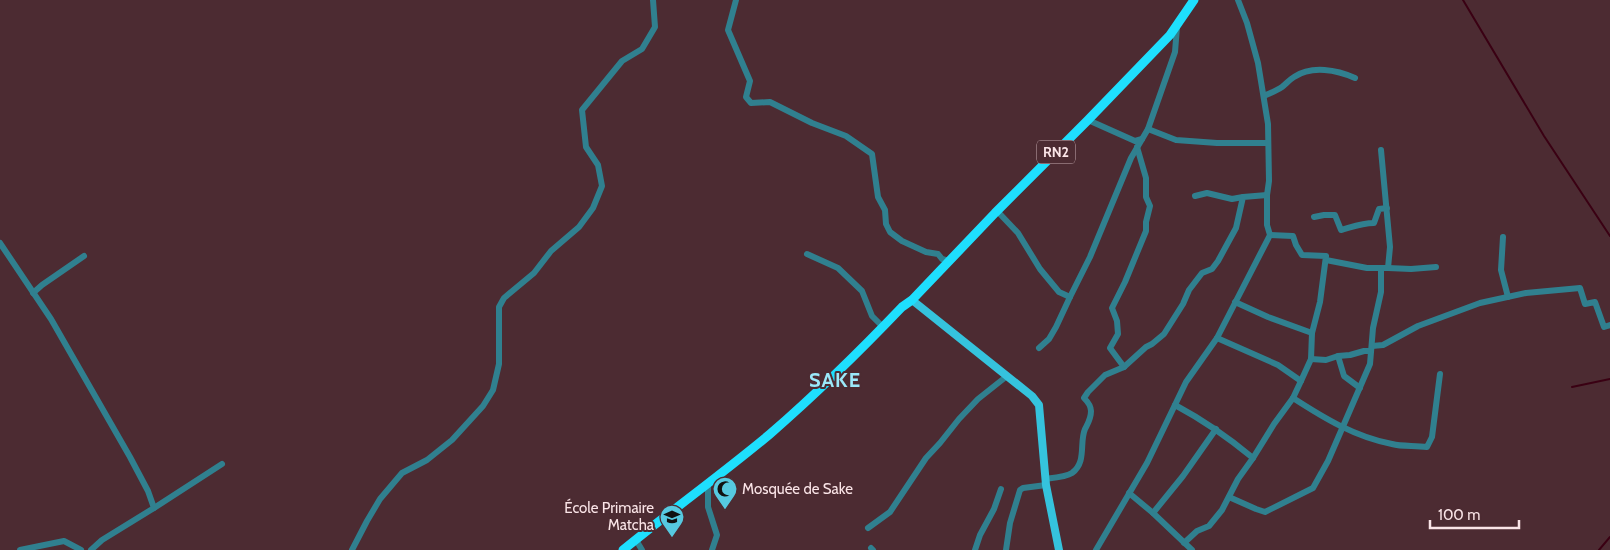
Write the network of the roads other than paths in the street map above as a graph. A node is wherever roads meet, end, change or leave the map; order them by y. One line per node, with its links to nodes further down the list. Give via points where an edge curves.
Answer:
1 (654, 0): 66 (street, via 656,27 642,49 622,61 582,110 586,147 598,165 602,186 594,208 534,273 504,298 500,308 499,364 493,390 483,406 452,440 427,460 402,473 380,499)
2 (736, 0): 26 (street, via 728,30 750,81 746,97 751,102 770,102 846,136 872,154 878,197 890,232 902,241)
3 (1194, 0): 5 (highway, RN2)
4 (1238, 0): 7 (street, via 1258,63)
5 (1176, 28): 8 (highway, RN2); 9 (street, via 1175,52)
6 (1356, 78): 7 (street, via 1321,70 1308,72 1295,76 1283,87)
7 (1264, 96): 11 (street)
8 (1088, 120): 10 (street, via 1135,141); 18 (highway, RN2)
9 (1148, 129): 10 (street); 11 (street, via 1176,140)
10 (1142, 139): 12 (street)
11 (1268, 143): 14 (street)
12 (1137, 148): 30 (street); 42 (street, via 1150,206 1146,231 1112,308 1118,334 1110,348)
13 (1380, 150): 17 (street)
14 (1267, 195): 16 (street); 20 (street, via 1266,225)
15 (1195, 196): 16 (street, via 1208,193 1232,199)
16 (1243, 197): 42 (street, via 1236,228 1218,261 1188,290 1164,334)
17 (1387, 208): 19 (street, via 1379,210 1374,223 1340,230 1335,215); 28 (street, via 1390,247)
18 (995, 213): 26 (highway, RN2); 30 (street, via 999,213 1018,233 1059,292)
19 (1314, 217)
20 (1270, 235): 25 (street, via 1293,236 1302,255 1326,256); 33 (street)
21 (1503, 237): 31 (street, via 1501,270)
22 (0, 243): 29 (street)
23 (807, 254): 35 (street, via 838,268 862,292 872,316)
24 (84, 256): 29 (street)
25 (1326, 260): 28 (street, via 1356,267); 36 (street)
26 (949, 261): 32 (highway, RN2)
27 (1436, 266): 28 (street)
28 (1385, 268): 39 (street)
29 (33, 293): 58 (street, via 103,409)
30 (1070, 297): 38 (street, via 1053,333)
31 (1508, 297): 34 (street, via 1580,288 1584,304 1595,302 1604,327); 39 (street, via 1480,303 1418,326)
32 (912, 300): 35 (highway, RN2); 44 (main road)
33 (1235, 302): 36 (street); 37 (street)
34 (1610, 325)
35 (883, 327): 54 (highway, RN2, via 792,414)
36 (1312, 334): 41 (street)
37 (1217, 338): 45 (street, via 1278,365); 48 (street, via 1186,382)
38 (1039, 348)
39 (1371, 348): 40 (street); 46 (street, via 1370,364)
40 (1338, 356): 41 (street, via 1326,360); 46 (street, via 1344,376)
41 (1311, 359): 45 (street)
42 (1124, 367): 53 (street, via 1105,375 1084,398 1091,413 1084,430 1083,452 1078,465 1071,474)
43 (1440, 374): 49 (street, via 1432,437 1427,447 1394,445)
44 (1007, 376): 53 (main road, via 1039,405); 60 (street, via 959,419 926,458 890,512)
45 (1301, 382): 47 (street)
46 (1360, 388): 49 (street)
47 (1292, 398): 49 (street); 51 (street)
48 (1176, 405): 50 (street); 56 (street)
49 (1342, 427): 57 (street, via 1313,488 1265,512)
50 (1216, 429): 51 (street); 59 (street)
51 (1253, 458): 57 (street)
52 (222, 464): 58 (street)
53 (1046, 482): 71 (street, via 1020,490); 72 (main road)
54 (708, 484): 61 (highway, RN2); 69 (street, via 708,507 717,535)
55 (1001, 489): 70 (street)
56 (1129, 494): 59 (street); 73 (street)
57 (1229, 497): 62 (street, via 1209,526 1197,531)
58 (154, 508): 65 (street)
59 (1153, 513): 62 (street)
60 (868, 528)
61 (636, 540): 67 (highway, RN2); 68 (street)
62 (1184, 543): 74 (street)
63 (20, 550): 64 (street, via 64,541)
64 (81, 550)
65 (91, 550)
66 (352, 550)
67 (624, 550)
68 (642, 550)
69 (712, 550)
70 (975, 550)
71 (1006, 550)
72 (1059, 550)
73 (1096, 550)
74 (1192, 550)

